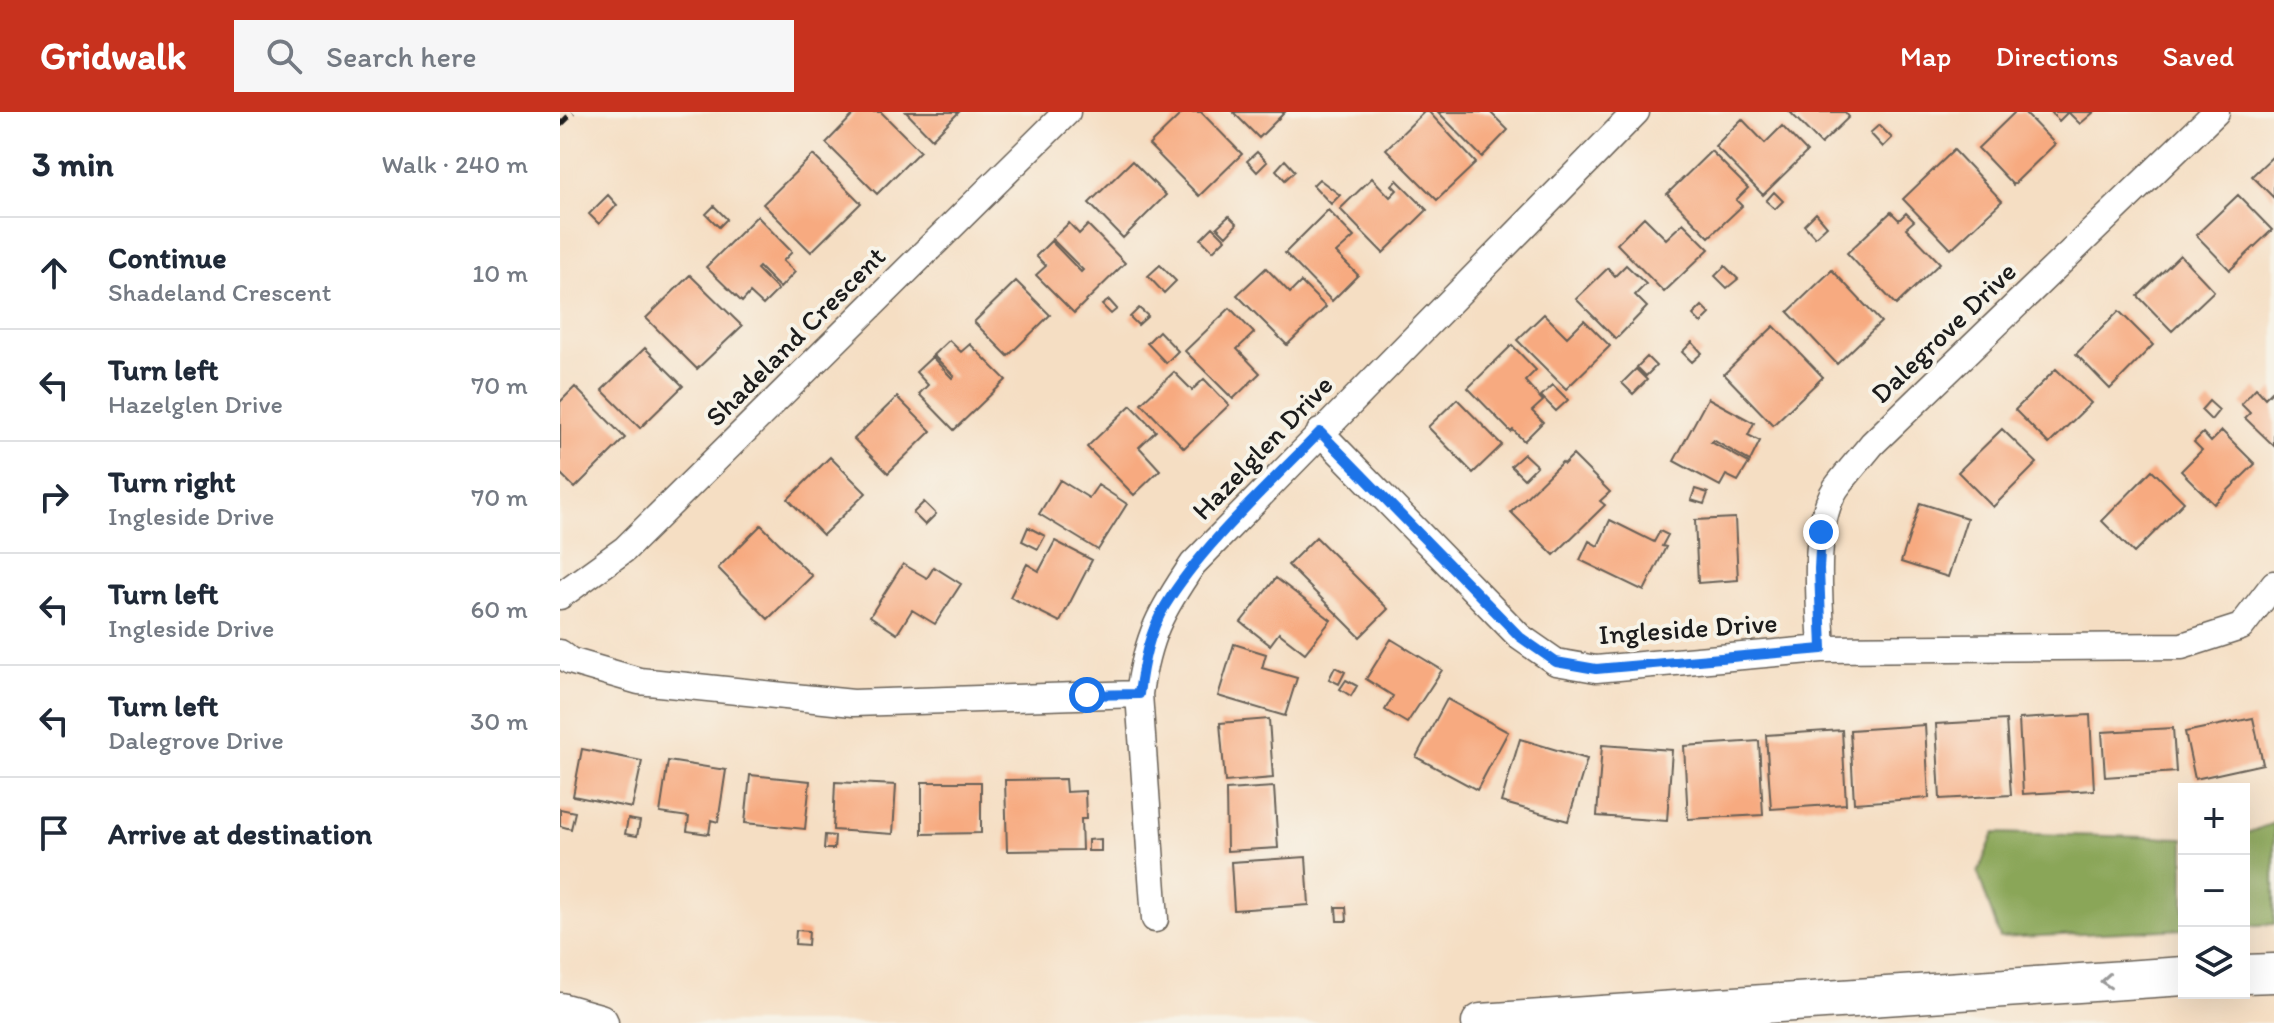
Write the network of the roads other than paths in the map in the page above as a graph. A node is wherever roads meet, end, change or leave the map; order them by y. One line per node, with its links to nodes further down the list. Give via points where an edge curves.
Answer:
1 (1067, 112): 6 (street, Shadeland Crescent, via 625,549)
2 (1636, 112): 4 (street, Hazelglen Drive)
3 (2216, 112): 7 (street, Dalegrove Drive, via 1872,444 1835,490 1821,532)
4 (1320, 432): 7 (street, Ingleside Drive, via 1520,637 1556,662 1596,669); 9 (street, Hazelglen Drive, via 1186,575 1163,608 1144,656)
5 (2274, 584): 7 (street, Ingleside Drive, via 2241,627 2182,646)
6 (560, 596)
7 (1822, 649)
8 (560, 653): 9 (street, via 570,661 639,681 853,703)
9 (1139, 694): 10 (street, Hazelglen Drive)
10 (1155, 919)
11 (2274, 973): 12 (main road)
12 (2250, 974)
13 (2178, 976): 16 (main road, one-way to 16)
14 (560, 1012): 15 (main road)
15 (599, 1023)
16 (1481, 1023)

